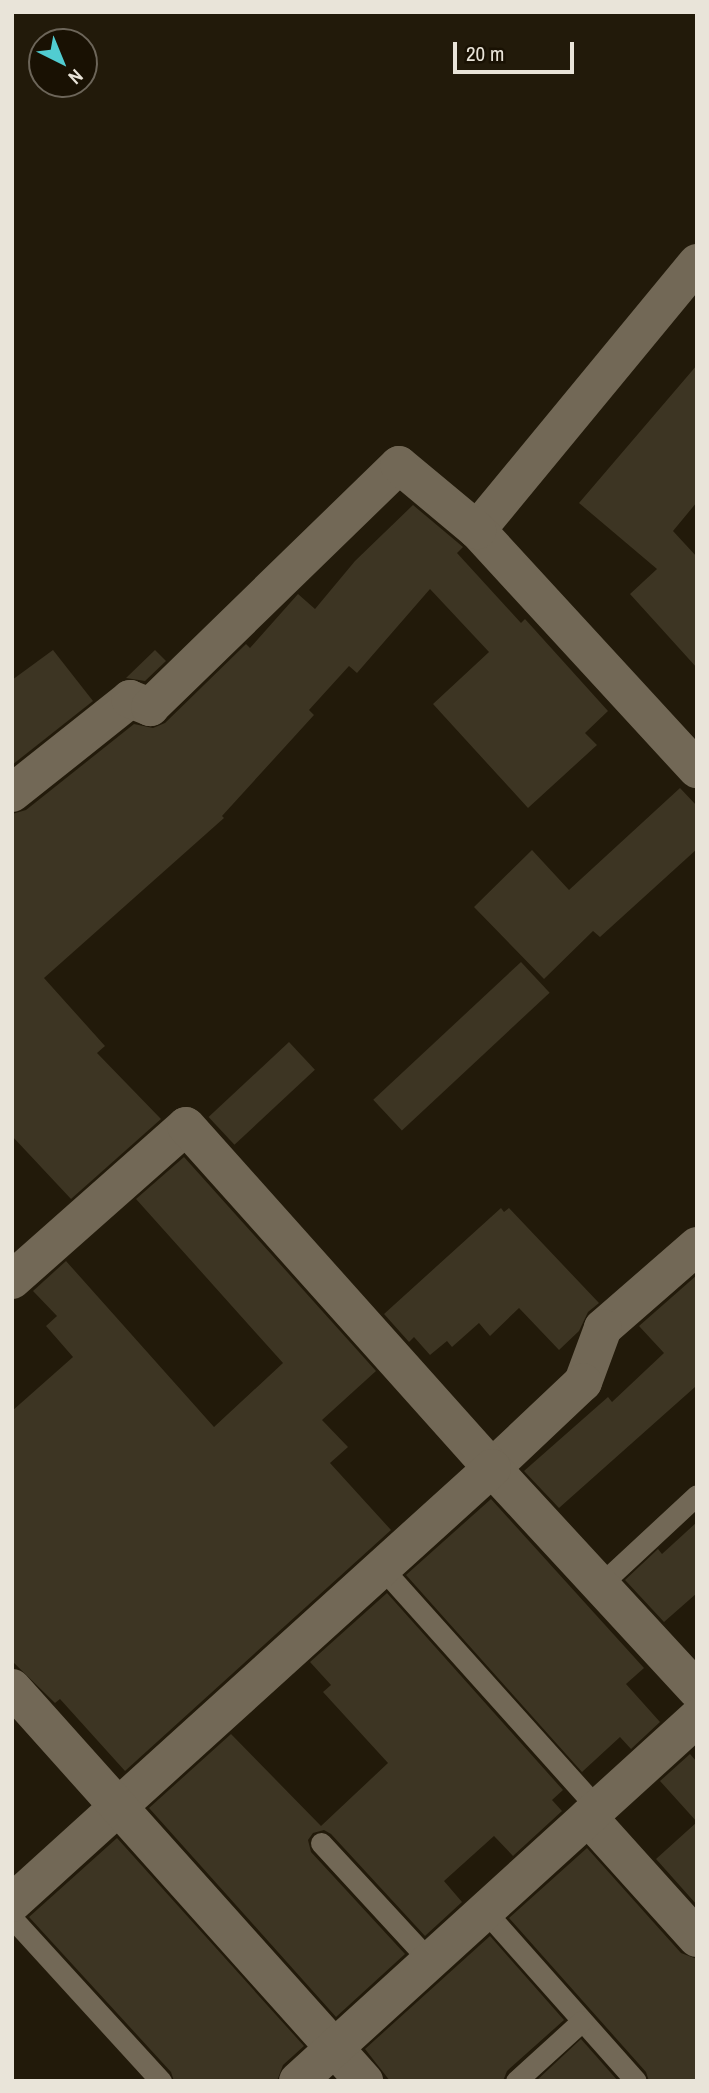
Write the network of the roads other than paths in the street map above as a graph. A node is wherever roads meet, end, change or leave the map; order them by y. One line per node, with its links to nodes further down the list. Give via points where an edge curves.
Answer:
1 (697, 263): 2 (street)
2 (477, 530): 3 (street); 4 (street, via 399,464 150,706 130,699)
3 (697, 769)
4 (12, 793)
5 (697, 1246): 7 (street, via 603,1328 583,1382)
6 (12, 1280): 7 (street, via 186,1126)
7 (492, 1468): 9 (street); 10 (street)
8 (697, 1495): 10 (lane)
9 (382, 1568): 14 (street); 15 (lane)
10 (600, 1585): 12 (street)
11 (12, 1688): 14 (street)
12 (697, 1690)
13 (697, 1718): 15 (street)
14 (118, 1807): 17 (street); 23 (street)
15 (592, 1813): 18 (street); 20 (street)
16 (321, 1843): 21 (lane)
17 (12, 1903)
18 (485, 1911): 21 (street); 22 (lane)
19 (12, 1918): 24 (lane)
20 (697, 1938)
21 (430, 1961): 23 (street)
22 (582, 2021): 27 (lane); 28 (lane)
23 (334, 2049): 25 (street); 26 (street)
24 (161, 2081)
25 (298, 2081)
26 (364, 2081)
27 (516, 2081)
28 (636, 2081)

